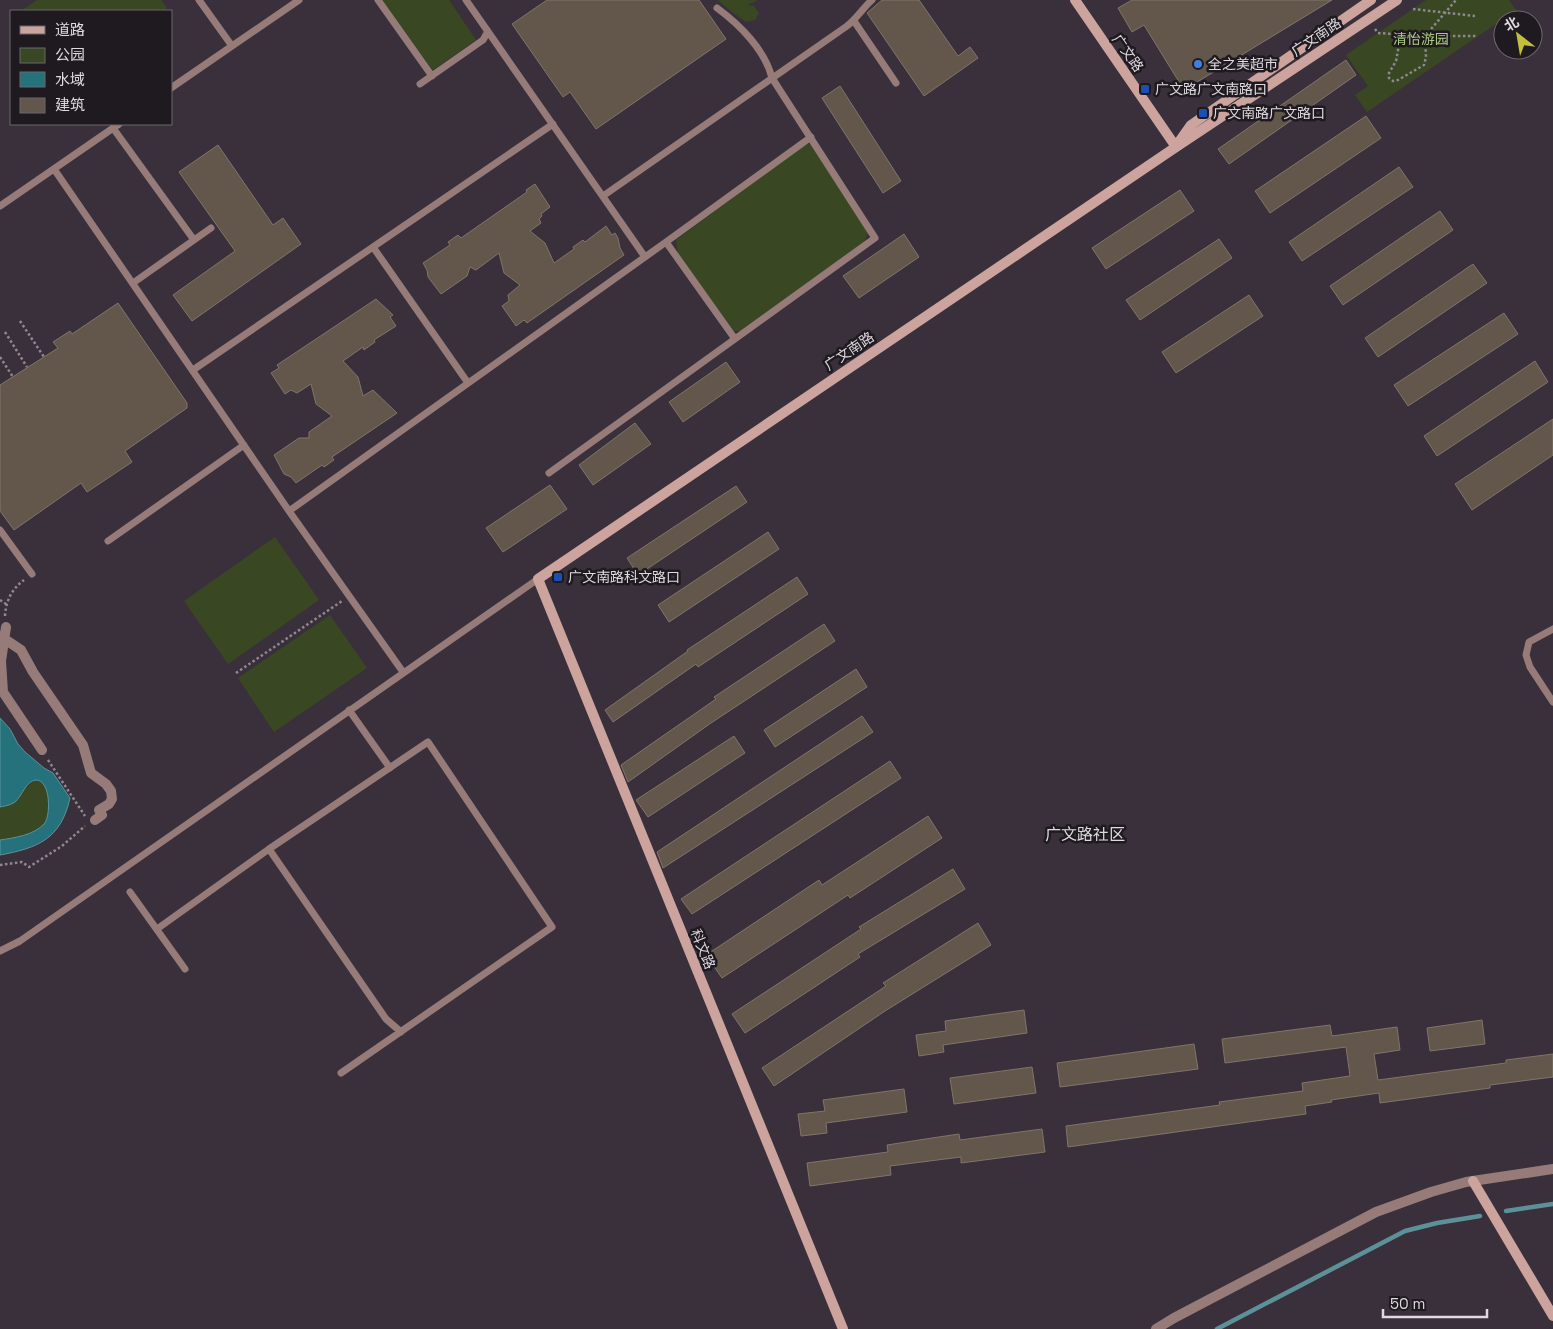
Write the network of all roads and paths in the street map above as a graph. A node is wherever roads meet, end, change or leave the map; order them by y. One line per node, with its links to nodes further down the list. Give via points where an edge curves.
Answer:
1 (199, 0): 20 (lane)
2 (299, 0): 20 (lane)
3 (378, 0): 21 (lane)
4 (466, 0): 16 (lane)
5 (872, 0): 15 (lane)
6 (1074, 0): 29 (street, 广文路)
7 (1372, 0): 29 (street, 广文南路, via 1191,125)
8 (1396, 0): 14 (street, 广文南路)
9 (1456, 0): 12 (path)
10 (717, 8): 22 (lane, via 758,49 770,68)
11 (1413, 9): 12 (path)
12 (1445, 13): 13 (path); 18 (path)
13 (1475, 16)
14 (1369, 19): 17 (path, via 1378,33); 29 (street, 广文南路)
15 (854, 21): 22 (lane); 23 (lane)
16 (487, 30): 21 (lane, via 483,40); 26 (lane)
17 (1400, 34): 18 (path); 18 (path, via 1396,60 1389,72 1393,81 1424,65)
18 (1425, 36): 19 (path)
19 (1478, 36)
20 (232, 46): 25 (lane)
21 (432, 76): 24 (lane)
22 (772, 78): 28 (lane); 31 (lane)
23 (896, 83)
24 (420, 84)
25 (172, 87)
26 (553, 124): 31 (lane); 36 (lane)
27 (116, 126): 30 (lane); 34 (lane)
28 (811, 137): 35 (lane); 41 (lane, via 875,238)
29 (1176, 147): 54 (street, 广文南路)
30 (54, 169): 32 (lane); 38 (lane)
31 (603, 196): 37 (lane)
32 (0, 206)
33 (211, 228): 34 (lane)
34 (194, 240): 38 (lane)
35 (666, 242): 37 (lane); 41 (lane)
36 (373, 247): 45 (lane); 47 (lane)
37 (645, 257): 47 (lane)
38 (133, 283): 45 (lane)
39 (20, 321): 43 (path)
40 (5, 332): 44 (path)
41 (735, 339): 49 (lane)
42 (0, 357): 46 (path)
43 (44, 357)
44 (27, 367)
45 (193, 370): 48 (lane)
46 (13, 377)
47 (468, 383): 50 (lane)
48 (244, 446): 50 (lane); 52 (lane)
49 (549, 473)
50 (289, 511): 55 (lane)
51 (0, 530): 53 (lane)
52 (108, 541)
53 (32, 574): 57 (path, via 15,588)
54 (538, 579): 61 (lane); 80 (street, 科文路)
55 (350, 596): 61 (lane); 62 (path)
56 (0, 600): 57 (path)
57 (6, 604): 58 (path)
58 (6, 627): 60 (street)
59 (1553, 629): 63 (lane, via 1529,642 1526,655 1532,671)
60 (2, 638): 65 (street, via 3,692); 67 (street, via 17,646 24,655 83,745 91,773 111,791 109,804 99,810 102,815)
61 (403, 672): 64 (lane)
62 (236, 673)
63 (1553, 702)
64 (349, 710): 66 (lane); 73 (lane, via 20,941)
65 (42, 750): 67 (path)
66 (390, 768): 69 (lane); 75 (lane, via 428,742 552,927)
67 (91, 819)
68 (85, 826): 70 (path, via 62,846 29,867 22,862)
69 (269, 850): 72 (lane); 75 (lane, via 386,1019)
70 (0, 865)
71 (130, 892): 72 (lane)
72 (157, 929): 74 (lane)
73 (0, 951)
74 (185, 969)
75 (401, 1032): 76 (lane)
76 (341, 1074)
77 (1553, 1169): 78 (street)
78 (1473, 1180): 79 (street); 81 (street, via 1376,1212)
79 (1553, 1316)
80 (844, 1329)
81 (1156, 1329)

